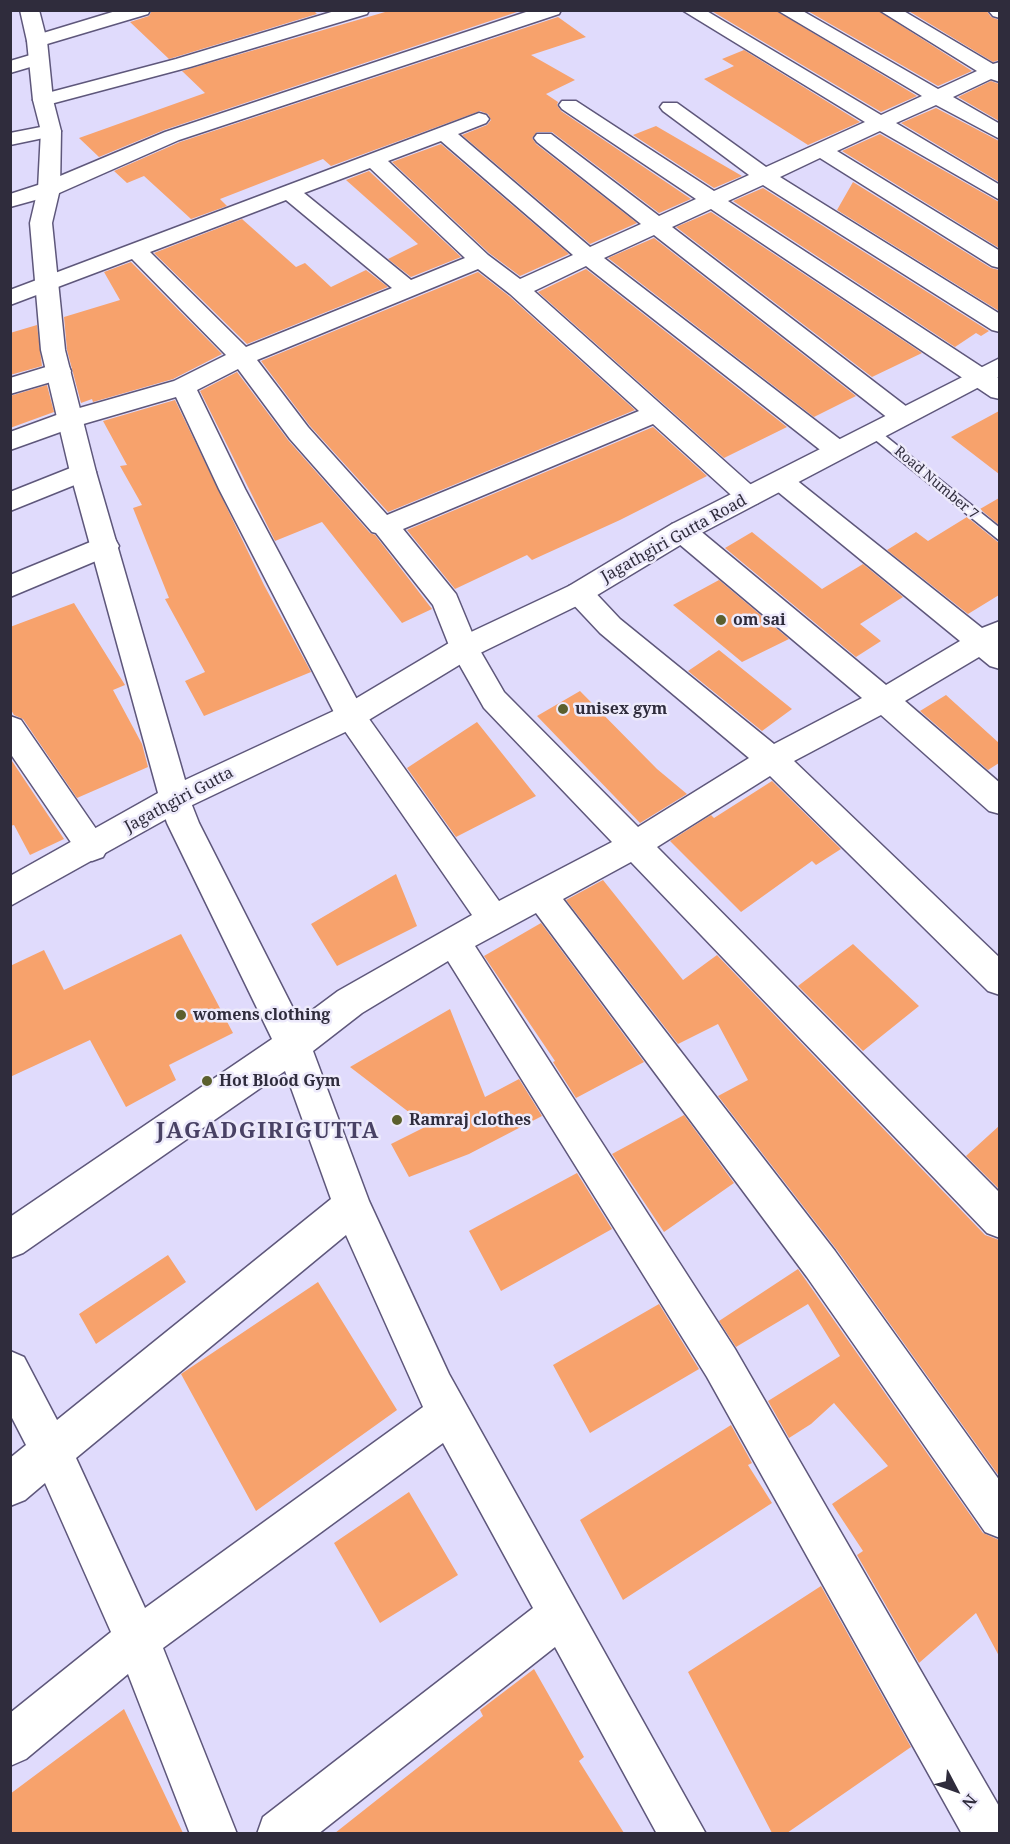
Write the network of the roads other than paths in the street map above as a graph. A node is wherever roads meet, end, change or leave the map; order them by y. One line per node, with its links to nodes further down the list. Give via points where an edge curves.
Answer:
1 (29, 10): 8 (street)
2 (141, 10): 8 (street)
3 (360, 10): 12 (street)
4 (552, 10): 25 (street, via 172,136)
5 (691, 10): 16 (street)
6 (786, 10): 11 (street)
7 (888, 10): 10 (street)
8 (37, 50): 9 (street); 12 (street)
9 (10, 67)
10 (997, 72): 11 (street)
11 (936, 96): 16 (street); 19 (street)
12 (43, 100): 17 (street)
13 (568, 105): 29 (street)
14 (670, 106): 24 (street)
15 (479, 119): 18 (street)
16 (880, 123): 22 (street); 27 (street)
17 (51, 131): 21 (street); 25 (street)
18 (444, 133): 23 (street); 32 (street)
19 (999, 133)
20 (544, 138): 30 (street)
21 (10, 139)
22 (821, 150): 24 (street); 34 (street)
23 (373, 159): 26 (street); 33 (street)
24 (764, 176): 29 (street); 39 (street)
25 (49, 189): 28 (street); 35 (street, via 41,223)
26 (288, 191): 31 (street); 36 (street)
27 (999, 194)
28 (10, 201)
29 (711, 201): 30 (street); 41 (street)
30 (658, 225): 32 (street); 47 (street)
31 (134, 249): 35 (street); 40 (street)
32 (588, 257): 37 (street); 51 (street)
33 (480, 260): 36 (street); 37 (street)
34 (999, 261)
35 (47, 284): 38 (street); 42 (street)
36 (408, 289): 40 (street)
37 (518, 289): 46 (street)
38 (10, 298)
39 (999, 325)
40 (242, 357): 44 (street); 56 (street, via 299,433)
41 (988, 370): 45 (street); 47 (street, Jagathgiri Gutta Road)
42 (58, 371): 43 (street); 48 (street)
43 (10, 386)
44 (183, 387): 48 (street); 65 (street)
45 (999, 391)
46 (655, 414): 54 (street); 56 (street)
47 (902, 416): 49 (street, Jagathgiri Gutta Road)
48 (71, 419): 50 (street); 52 (street)
49 (873, 431): 51 (street, Jagathgiri Gutta Road); 58 (lane, Road Number 7)
50 (10, 442)
51 (837, 450): 53 (street, Jagathgiri Gutta Road)
52 (83, 472): 55 (street); 59 (street)
53 (781, 480): 54 (street, Jagathgiri Gutta Road); 62 (street)
54 (749, 497): 57 (street, Jagathgiri Gutta Road)
55 (10, 502)
56 (385, 526): 63 (street, via 446,601)
57 (682, 531): 61 (street, Jagathgiri Gutta Road); 64 (street)
58 (999, 536)
59 (105, 546): 60 (street); 68 (street)
60 (10, 587)
61 (579, 593): 63 (street, Jagathgiri Gutta Road); 67 (street, via 610,626)
62 (993, 644): 64 (street)
63 (464, 648): 65 (street, Jagathgiri Gutta Road); 70 (street, via 494,700)
64 (884, 700): 67 (street); 69 (street)
65 (351, 716): 68 (street, Jagathgiri Gutta); 74 (street)
66 (14, 739): 71 (street)
67 (772, 759): 70 (street); 76 (street)
68 (175, 799): 71 (street, Jagathgiri Gutta); 77 (street, via 183,823)
69 (999, 802)
70 (636, 844): 73 (street); 79 (street)
71 (92, 848): 72 (street, Jagathgiri Gutta)
72 (10, 892)
73 (541, 895): 74 (street); 85 (street, via 821,1264)
74 (494, 920): 75 (street)
75 (453, 941): 77 (street, via 350,1002); 92 (street, via 721,1363)
76 (999, 980)
77 (293, 1045): 78 (street); 80 (street)
78 (352, 1206): 82 (street); 83 (street)
79 (999, 1220)
80 (10, 1240)
81 (10, 1371): 83 (street)
82 (448, 1414): 86 (street); 87 (street)
83 (52, 1452): 84 (street); 87 (street)
84 (10, 1485)
85 (999, 1517)
86 (561, 1614): 90 (street); 91 (street)
87 (138, 1642): 88 (street); 89 (street)
88 (10, 1743)
89 (214, 1833)
90 (279, 1833)
91 (683, 1833)
92 (988, 1833)

